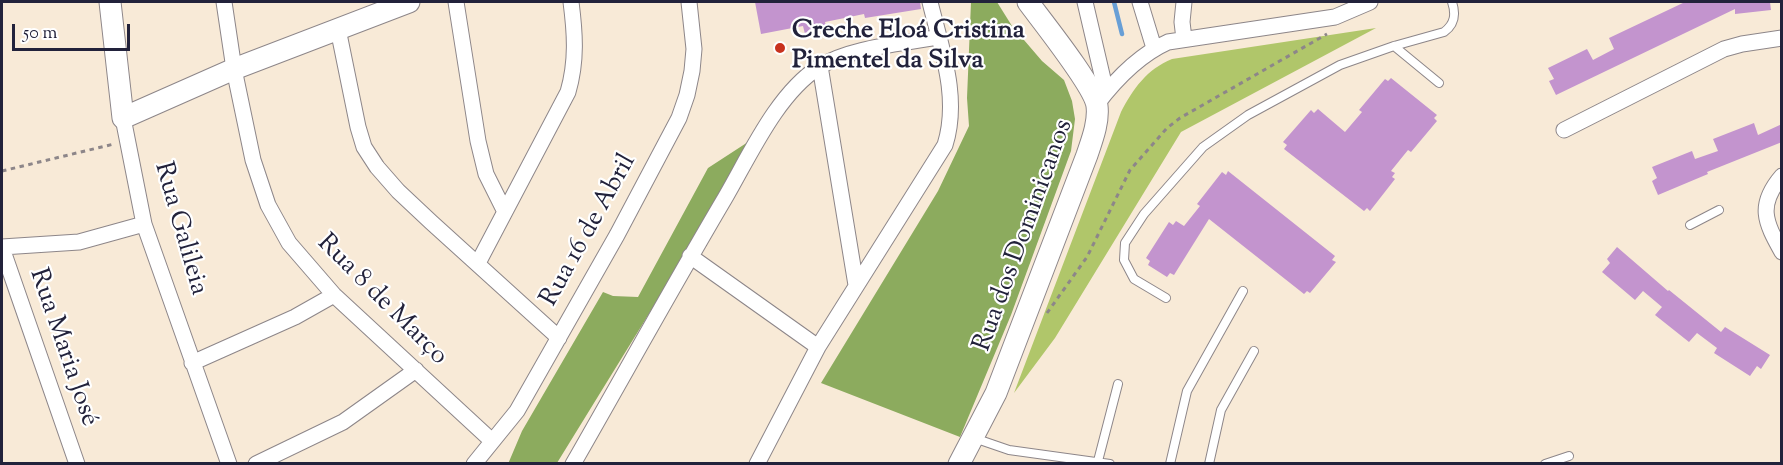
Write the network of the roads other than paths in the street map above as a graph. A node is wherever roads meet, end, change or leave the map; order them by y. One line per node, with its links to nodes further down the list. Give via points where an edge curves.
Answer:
1 (110, 2): 24 (street, Rua Galileia)
2 (224, 2): 21 (street, Rua 8 de Março)
3 (409, 2): 14 (street)
4 (456, 2): 27 (street, via 483,163)
5 (571, 2): 27 (street, via 576,53 568,92)
6 (689, 2): 39 (street, Rua 16 de Abril, via 692,70 679,118)
7 (930, 2): 15 (street)
8 (1028, 2): 23 (street, via 1088,86)
9 (1085, 2): 23 (street)
10 (1140, 2): 19 (street)
11 (1184, 2): 17 (street)
12 (1371, 2): 17 (street, via 1335,17)
13 (1452, 2): 18 (lane, via 1455,15 1449,28)
14 (338, 28): 21 (street); 34 (street, via 364,147 398,191)
15 (938, 37): 20 (street, via 854,53); 35 (street, via 951,94 947,136)
16 (1782, 38): 25 (street, via 1724,49)
17 (1184, 39): 19 (street)
18 (1394, 46): 22 (lane); 38 (lane, via 1340,65 1277,98 1196,154 1144,214 1123,252 1134,279)
19 (1154, 48): 23 (street)
20 (820, 66): 33 (street, via 779,106); 35 (street)
21 (234, 69): 24 (street); 37 (street, Rua 8 de Março, via 253,160 268,205 289,243)
22 (1439, 83)
23 (1102, 98): 45 (street, Rua dos Dominicanos, via 1092,141 1025,320 996,393)
24 (123, 118): 29 (street, Rua Galileia)
25 (1564, 130)
26 (1782, 176): 32 (street, via 1770,191 1765,218)
27 (504, 210): 34 (street)
28 (1719, 210): 30 (lane)
29 (144, 224): 31 (street, via 79,242); 42 (street, Rua Galileia)
30 (1690, 225)
31 (2, 247): 49 (street, Rua Maria José)
32 (1782, 252)
33 (690, 256): 40 (street); 53 (street)
34 (478, 263): 39 (street)
35 (856, 285): 40 (street)
36 (1243, 291): 57 (lane, via 1186,391)
37 (334, 295): 42 (street, via 296,317); 43 (street, Rua 8 de Março)
38 (1166, 298)
39 (559, 338): 46 (street, Rua 16 de Abril, via 518,411)
40 (818, 346): 54 (street)
41 (1254, 351): 58 (lane, via 1221,410)
42 (192, 363): 50 (street, Rua Galileia)
43 (416, 370): 46 (street, Rua 8 de Março); 51 (street, via 343,422)
44 (1118, 384): 48 (lane)
45 (973, 437): 48 (lane, via 1009,450); 55 (street, Rua dos Dominicanos)
46 (492, 441): 52 (street, Rua 16 de Abril)
47 (1569, 456): 59 (lane)
48 (1098, 462): 56 (lane)
49 (77, 464)
50 (229, 464)
51 (256, 464)
52 (474, 464)
53 (573, 464)
54 (758, 464)
55 (959, 464)
56 (1110, 464)
57 (1170, 464)
58 (1209, 464)
59 (1545, 464)

